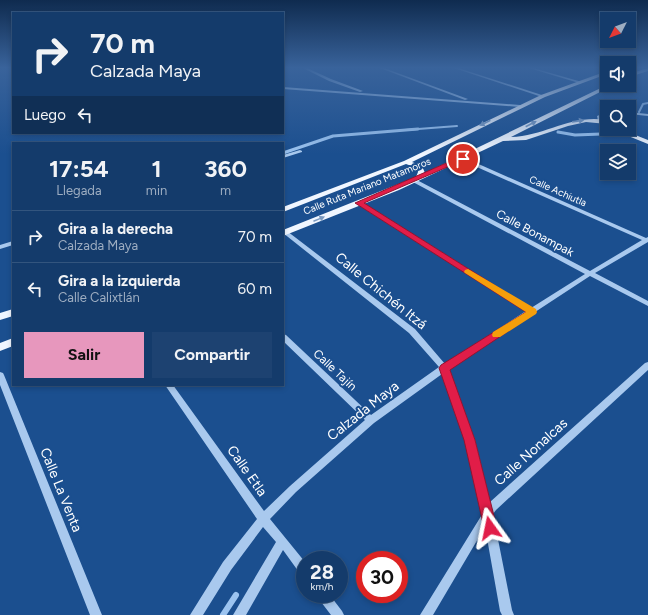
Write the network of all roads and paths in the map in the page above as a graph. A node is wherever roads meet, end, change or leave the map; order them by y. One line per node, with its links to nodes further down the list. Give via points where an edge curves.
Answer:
1 (404, 97): 5 (street)
2 (460, 97): 5 (street)
3 (541, 97): 6 (main road, Calle Ruta Mariano Matamoros)
4 (587, 97): 14 (main road, Calle Ruta Mariano Matamoros, one-way to 4)
5 (474, 102): 6 (street)
6 (520, 106): 19 (main road, Calle Ruta Mariano Matamoros, one-way to 19)
7 (636, 114): 8 (street)
8 (648, 115)
9 (600, 116): 10 (street)
10 (599, 120): 14 (main road, one-way to 10, via 526,138 572,122)
11 (636, 132): 13 (main road)
12 (632, 136): 15 (main road)
13 (648, 136)
14 (500, 140): 18 (main road, Calle Ruta Mariano Matamoros)
15 (648, 142)
16 (300, 151): 17 (street)
17 (284, 157)
18 (463, 159): 20 (main road, Calle Ruta Mariano Matamoros); 24 (street, Calle Achiutla)
19 (406, 162): 20 (main road, via 420,167 422,172); 22 (main road, Calle Ruta Mariano Matamoros)
20 (416, 179): 21 (main road, Calle Ruta Mariano Matamoros); 27 (street, Calle Bonampak)
21 (359, 203): 23 (main road, Calle Ruta Mariano Matamoros, one-way to 21); 30 (street)
22 (284, 210)
23 (284, 232): 36 (street, Calle Chichén Itzá, via 412,331)
24 (647, 239): 27 (street, Calzada Maya)
25 (12, 243): 26 (street)
26 (0, 247)
27 (589, 274): 28 (street, Calle Bonampak); 30 (street, Calzada Maya)
28 (648, 304)
29 (12, 312): 31 (main road)
30 (532, 312): 36 (street, Calzada Maya)
31 (0, 317)
32 (284, 338): 39 (street, Calle Tajín)
33 (12, 342): 34 (main road)
34 (0, 347)
35 (648, 365): 40 (street, Calle Nonalcas, via 492,507)
36 (444, 368): 39 (street, Calzada Maya); 40 (street, Calle Chichén Itzá, via 470,440)
37 (0, 375): 45 (street, Calle La Venta)
38 (170, 386): 41 (street, Calle Etla)
39 (371, 420): 41 (street, Calzada Maya)
40 (488, 514): 49 (street, Calle Nonalcas); 50 (street, Calle Chichén Itzá)
41 (263, 519): 42 (street, Calle Etla); 46 (street, Calzada Maya, via 227,566)
42 (282, 541): 43 (street, Calle Etla); 47 (street)
43 (296, 559)
44 (329, 603): 48 (street)
45 (96, 615)
46 (196, 615)
47 (239, 615)
48 (338, 615)
49 (426, 615)
50 (508, 615)

